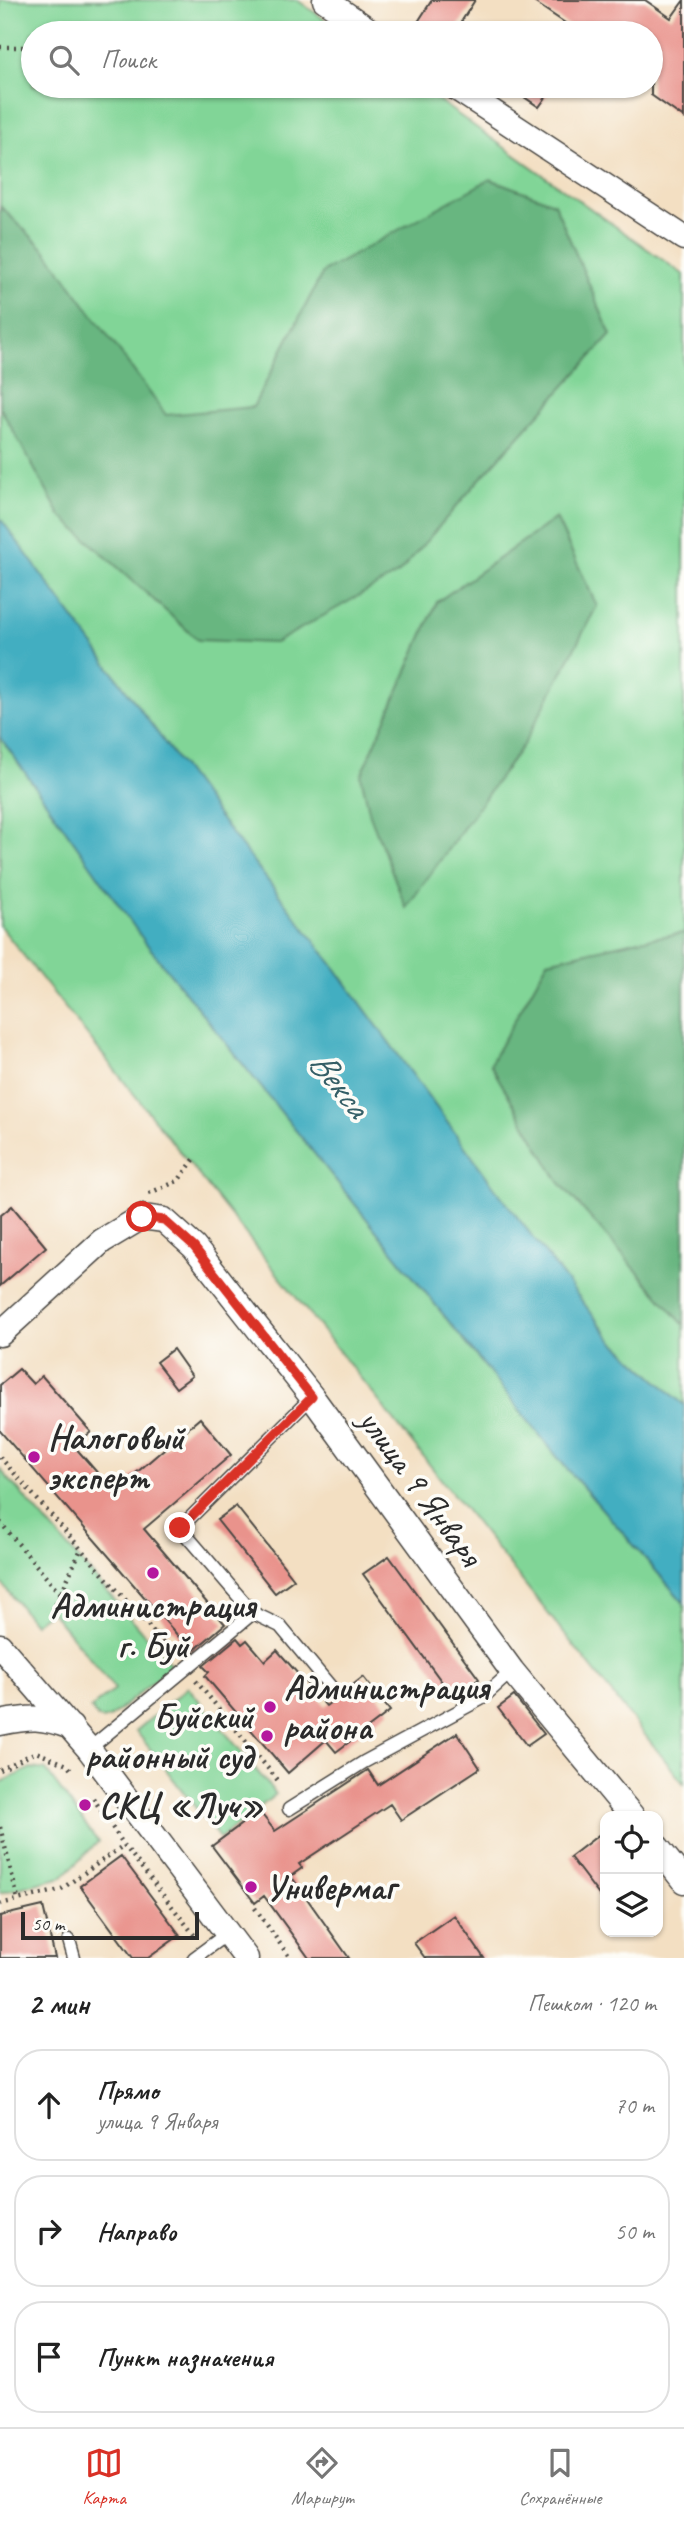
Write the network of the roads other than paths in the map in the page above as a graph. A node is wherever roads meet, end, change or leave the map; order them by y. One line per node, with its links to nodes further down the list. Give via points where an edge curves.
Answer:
1 (325, 0): 2 (street)
2 (364, 18)
3 (471, 98): 4 (street)
4 (684, 238)
5 (0, 1334): 6 (street, улица 9 Января, via 102,1241 142,1217 164,1220 194,1247)
6 (312, 1397): 7 (lane, via 180,1528); 9 (street, улица 9 Января)
7 (253, 1613): 10 (lane, via 280,1626); 13 (lane)
8 (0, 1646): 12 (street)
9 (512, 1671): 14 (lane, via 481,1699 363,1762); 15 (street, улица 9 Января)
10 (330, 1686)
11 (0, 1723): 12 (street, via 46,1718)
12 (72, 1727): 13 (street)
13 (89, 1749): 18 (street)
14 (289, 1809)
15 (628, 1811)
16 (663, 1854): 17 (street)
17 (684, 1881)
18 (228, 1933): 21 (lane); 22 (street)
19 (69, 1940): 20 (lane)
20 (74, 1958)
21 (194, 1958)
22 (246, 1958)

